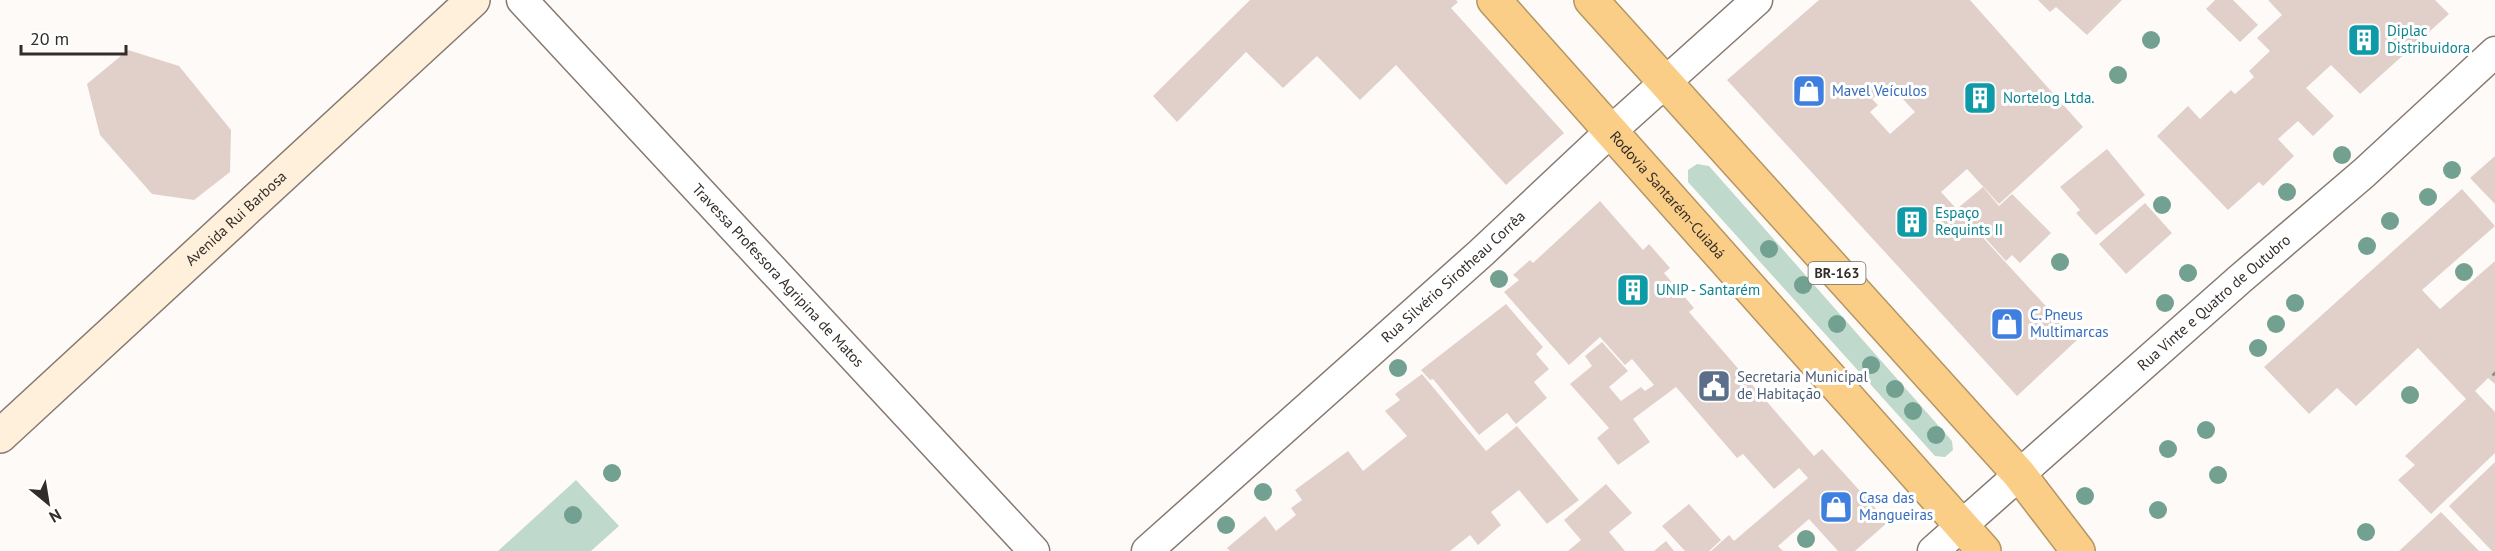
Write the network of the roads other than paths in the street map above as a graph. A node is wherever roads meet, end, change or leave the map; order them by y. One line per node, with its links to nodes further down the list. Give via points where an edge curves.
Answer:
1 (472, 0): 9 (main road, Avenida Rui Barbosa)
2 (522, 0): 12 (street, Travessa Professora Agripina de Matos)
3 (1494, 0): 8 (highway, Rodovia Santarém-Cuiabá)
4 (1591, 0): 7 (highway, BR-163)
5 (1756, 0): 7 (street, Rua Silvério Sirotheau Corrêa)
6 (2495, 52): 10 (street, Rua Vinte e Quatro de Outubro, via 2364,173)
7 (1664, 83): 8 (street, Rua Silvério Sirotheau Corrêa); 10 (highway, BR-163)
8 (1611, 131): 11 (highway, Rodovia Santarém-Cuiabá); 13 (street, Rua Silvério Sirotheau Corrêa, via 1481,253)
9 (0, 436)
10 (2019, 474): 11 (street, Rua Vinte e Quatro de Outubro); 16 (highway, BR-163)
11 (1962, 527): 14 (street, Rua Vinte e Quatro de Outubro); 15 (highway, Rodovia Santarém-Cuiabá)
12 (1034, 551)
13 (1147, 551)
14 (1933, 551)
15 (1984, 551)
16 (2078, 551)

